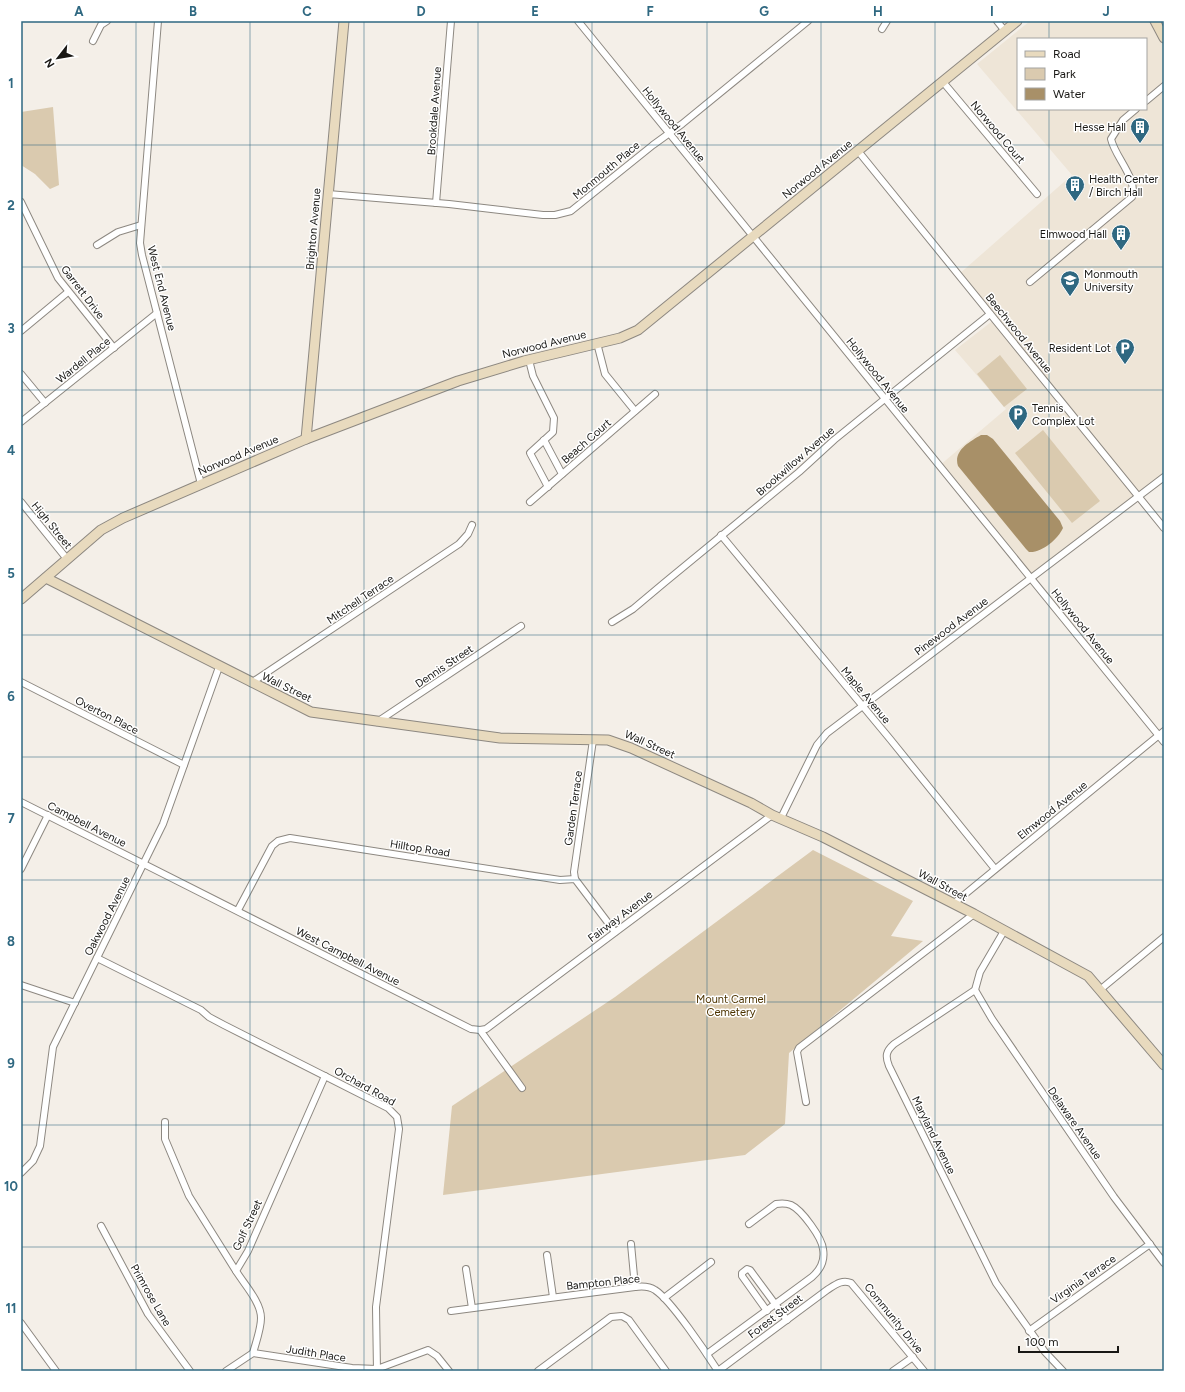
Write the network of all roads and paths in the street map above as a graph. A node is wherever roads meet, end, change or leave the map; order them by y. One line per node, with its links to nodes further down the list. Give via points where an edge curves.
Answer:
1 (107, 21): 15 (street)
2 (154, 21): 3 (street)
3 (158, 21): 28 (street, West End Avenue)
4 (344, 21): 22 (street, Brighton Avenue)
5 (451, 21): 25 (street, Brookdale Avenue)
6 (578, 21): 20 (street, Hollywood Avenue)
7 (808, 21): 20 (street, Monmouth Place)
8 (888, 21): 12 (street)
9 (997, 21): 13 (street)
10 (1017, 21): 13 (street, Norwood Avenue)
11 (1155, 21): 14 (street)
12 (882, 29)
13 (1005, 31): 16 (street, Norwood Avenue)
14 (1164, 38)
15 (93, 40)
16 (943, 82): 21 (street, Norwood Avenue); 23 (street, Norwood Court)
17 (1164, 86): 18 (street)
18 (1147, 100)
19 (1135, 110): 31 (street, via 1123,120 1111,139 1133,185 1132,197)
20 (669, 133): 25 (street, Monmouth Place, via 571,211 544,215); 29 (street, Hollywood Avenue)
21 (858, 151): 29 (street, Norwood Avenue); 34 (street, Beechwood Avenue)
22 (328, 194): 25 (street, Monmouth Place); 45 (street, Brighton Avenue)
23 (1037, 194)
24 (21, 202): 26 (street, Garrett Drive)
25 (436, 203)
26 (28, 218): 27 (street); 32 (street, Garrett Drive, via 51,266)
27 (21, 221)
28 (141, 225): 30 (street, via 118,232); 33 (street, West End Avenue, via 142,255)
29 (753, 238): 36 (street, Norwood Avenue, via 638,330 620,338); 41 (street, Hollywood Avenue)
30 (97, 245)
31 (1030, 282)
32 (68, 292): 35 (street); 37 (street, Garrett Drive)
33 (157, 313): 37 (street, Wardell Place); 49 (street, West End Avenue)
34 (990, 314): 41 (street, Brookwillow Avenue); 51 (street, Beechwood Avenue)
35 (21, 331)
36 (597, 343): 38 (street, Norwood Avenue); 43 (street, via 605,374)
37 (114, 348): 42 (street, Wardell Place)
38 (529, 360): 45 (street, Norwood Avenue, via 458,381); 46 (street, via 533,376 554,418 554,429)
39 (21, 374): 42 (street)
40 (655, 394): 43 (street, Beach Court)
41 (884, 398): 56 (street, Brookwillow Avenue); 59 (street, Hollywood Avenue)
42 (45, 403): 44 (street, Wardell Place)
43 (635, 411): 47 (street, Beach Court)
44 (21, 422)
45 (306, 439): 49 (street, Norwood Avenue)
46 (544, 440): 47 (street); 50 (street, via 530,453)
47 (562, 474): 50 (street, Beach Court)
48 (1164, 477): 51 (street, Pinewood Avenue)
49 (201, 484): 57 (street, Norwood Avenue, via 101,530)
50 (548, 487): 53 (street, Beach Court)
51 (1138, 496): 55 (street, Beechwood Avenue); 59 (street, Pinewood Avenue)
52 (21, 502): 57 (street, High Street)
53 (530, 502)
54 (472, 525): 65 (street, Mitchell Terrace, via 459,544)
55 (1164, 528)
56 (721, 535): 61 (street, Brookwillow Avenue, via 632,609); 66 (street, Maple Avenue)
57 (67, 560): 58 (street, Norwood Avenue)
58 (46, 578): 60 (street, Norwood Avenue); 63 (street, Wall Street)
59 (1031, 578): 66 (street, Pinewood Avenue); 68 (street, Hollywood Avenue)
60 (21, 598)
61 (612, 622)
62 (521, 626): 67 (street, Dennis Street)
63 (219, 666): 65 (street, Wall Street); 71 (street, Oakwood Avenue)
64 (21, 682): 71 (street, Overton Place)
65 (252, 683): 67 (street, Wall Street, via 311,712)
66 (862, 706): 75 (street, Pinewood Avenue, via 818,742); 77 (street, Maple Avenue)
67 (377, 722): 69 (street, Wall Street, via 500,738)
68 (1162, 733): 70 (street, Hollywood Avenue); 77 (street, Elmwood Avenue)
69 (593, 740): 74 (street, Wall Street, via 613,741 631,748); 79 (street, Garden Terrace)
70 (1164, 742)
71 (184, 765): 76 (street, Oakwood Avenue, via 163,824)
72 (21, 802): 73 (street, Campbell Avenue)
73 (48, 815): 76 (street, Campbell Avenue); 78 (street)
74 (772, 815): 75 (street, Wall Street); 84 (street, Fairway Avenue)
75 (781, 818): 80 (street, Wall Street)
76 (144, 864): 81 (street, West Campbell Avenue); 86 (street, Oakwood Avenue)
77 (995, 868): 80 (street, Elmwood Avenue)
78 (21, 869)
79 (575, 879): 81 (street, Hilltop Road, via 560,880 287,838 278,840 272,846); 84 (street)
80 (953, 904): 82 (street, Wall Street)
81 (238, 910): 91 (street, West Campbell Avenue, via 464,1026)
82 (974, 914): 83 (street, Wall Street); 95 (street, via 799,1048 797,1052)
83 (1004, 931): 88 (street, Wall Street, via 1088,976); 89 (street, via 980,972)
84 (615, 932): 91 (street, Fairway Avenue, via 486,1029)
85 (1164, 937): 88 (street)
86 (97, 958): 90 (street, Oakwood Avenue); 93 (street, Orchard Road)
87 (21, 985): 90 (street)
88 (1101, 989): 92 (street, Wall Street)
89 (975, 990): 101 (street, Delaware Avenue, via 992,1019 1114,1197); 117 (street, Maryland Avenue, via 894,1044 886,1057 996,1283)
90 (75, 1003): 97 (street, Oakwood Avenue, via 52,1052 40,1146 33,1161)
91 (480, 1030): 94 (street)
92 (1164, 1065)
93 (325, 1076): 106 (street, Golf Street, via 248,1251); 121 (street, Orchard Road, via 388,1108 399,1123 376,1307)
94 (522, 1088)
95 (806, 1102)
96 (165, 1122): 106 (street, via 165,1139 189,1196)
97 (21, 1173)
98 (749, 1224): 111 (street, via 772,1206 786,1203 801,1213 822,1244 823,1261 817,1272)
99 (101, 1226): 123 (street, Primrose Lane, via 148,1314)
100 (631, 1244): 108 (street)
101 (1150, 1244): 104 (street, Delaware Avenue); 117 (street, Virginia Terrace)
102 (547, 1255): 109 (street)
103 (711, 1262): 110 (street)
104 (1164, 1263)
105 (466, 1269): 112 (street)
106 (236, 1271): 118 (street, via 254,1299 260,1314 261,1320)
107 (846, 1281): 115 (street, Forest Street, via 827,1290); 120 (street, Community Drive, via 851,1283)
108 (634, 1287): 109 (street, Bampton Place); 110 (street, Bampton Place, via 649,1287)
109 (553, 1297): 112 (street, Bampton Place)
110 (664, 1298): 119 (street, Bampton Place)
111 (776, 1304): 113 (street); 113 (street, via 747,1269 742,1276); 115 (street)
112 (472, 1308): 114 (street, Bampton Place)
113 (767, 1310): 119 (street)
114 (452, 1311)
115 (787, 1320): 128 (street, Forest Street)
116 (21, 1323): 122 (street)
117 (1029, 1331): 131 (street, Maryland Avenue)
118 (253, 1353): 121 (street, Judith Place); 124 (street)
119 (707, 1354): 128 (street, Bampton Place)
120 (913, 1357): 129 (street); 130 (street, Community Drive)
121 (377, 1370): 125 (street, via 428,1350 437,1356)
122 (56, 1371)
123 (190, 1371)
124 (226, 1371)
125 (449, 1371)
126 (538, 1371): 127 (street, via 611,1317 618,1315 629,1320)
127 (666, 1371)
128 (718, 1371)
129 (894, 1371)
130 (924, 1371)
131 (1063, 1371)

